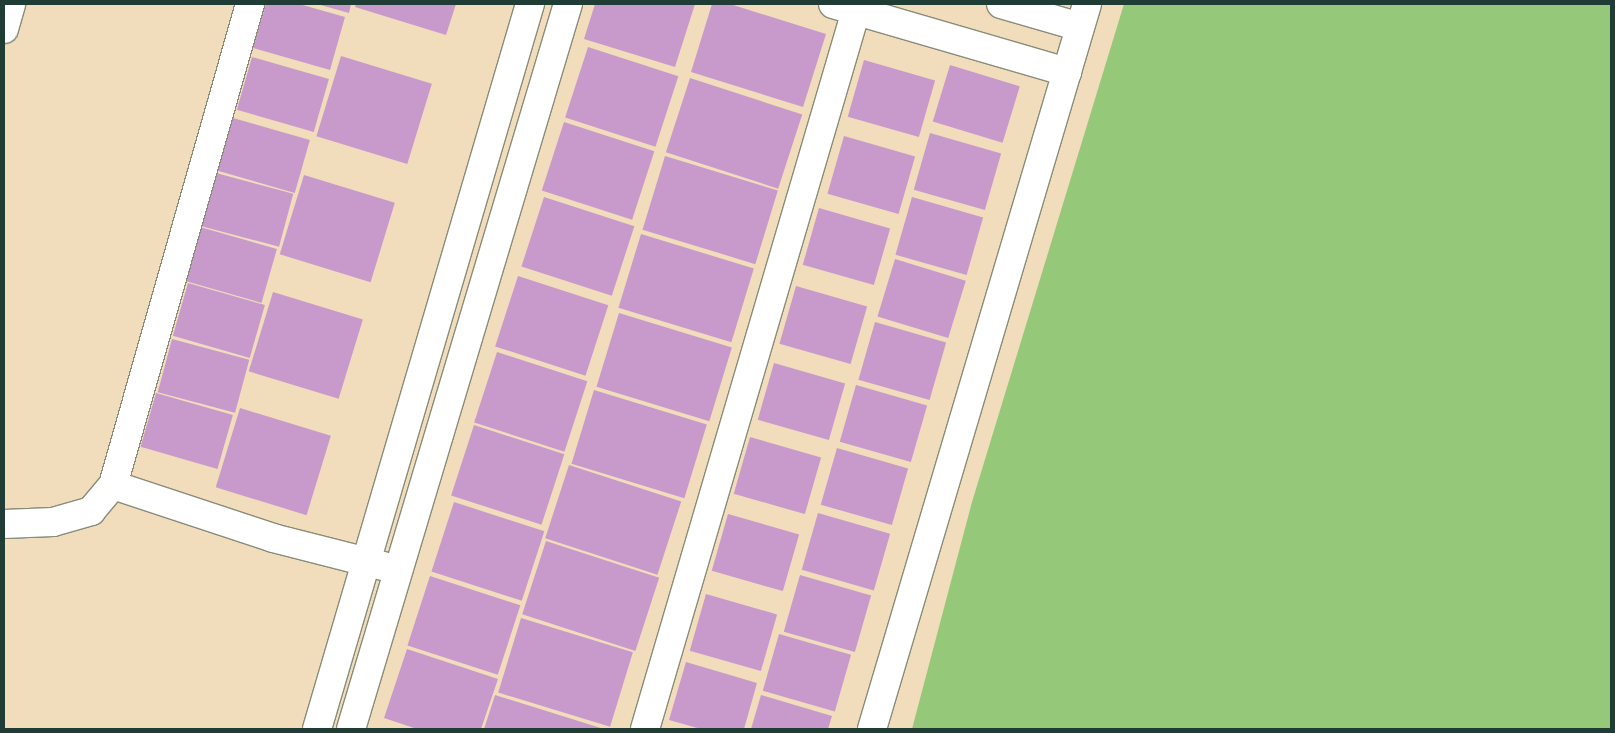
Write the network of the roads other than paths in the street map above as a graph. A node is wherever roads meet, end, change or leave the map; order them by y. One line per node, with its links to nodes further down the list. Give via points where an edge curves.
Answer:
1 (11, 4): 8 (street)
2 (250, 4): 10 (street)
3 (530, 4): 12 (street)
4 (568, 4): 13 (street)
5 (1001, 4): 7 (street)
6 (849, 6): 9 (street); 16 (street)
7 (1084, 15): 9 (street)
8 (4, 29)
9 (1067, 72): 17 (street)
10 (113, 485): 11 (street, via 91,511 52,522); 12 (street, via 273,538)
11 (4, 524)
12 (367, 561): 13 (street); 14 (street)
13 (399, 571): 15 (street)
14 (317, 729)
15 (352, 729)
16 (645, 729)
17 (872, 729)

